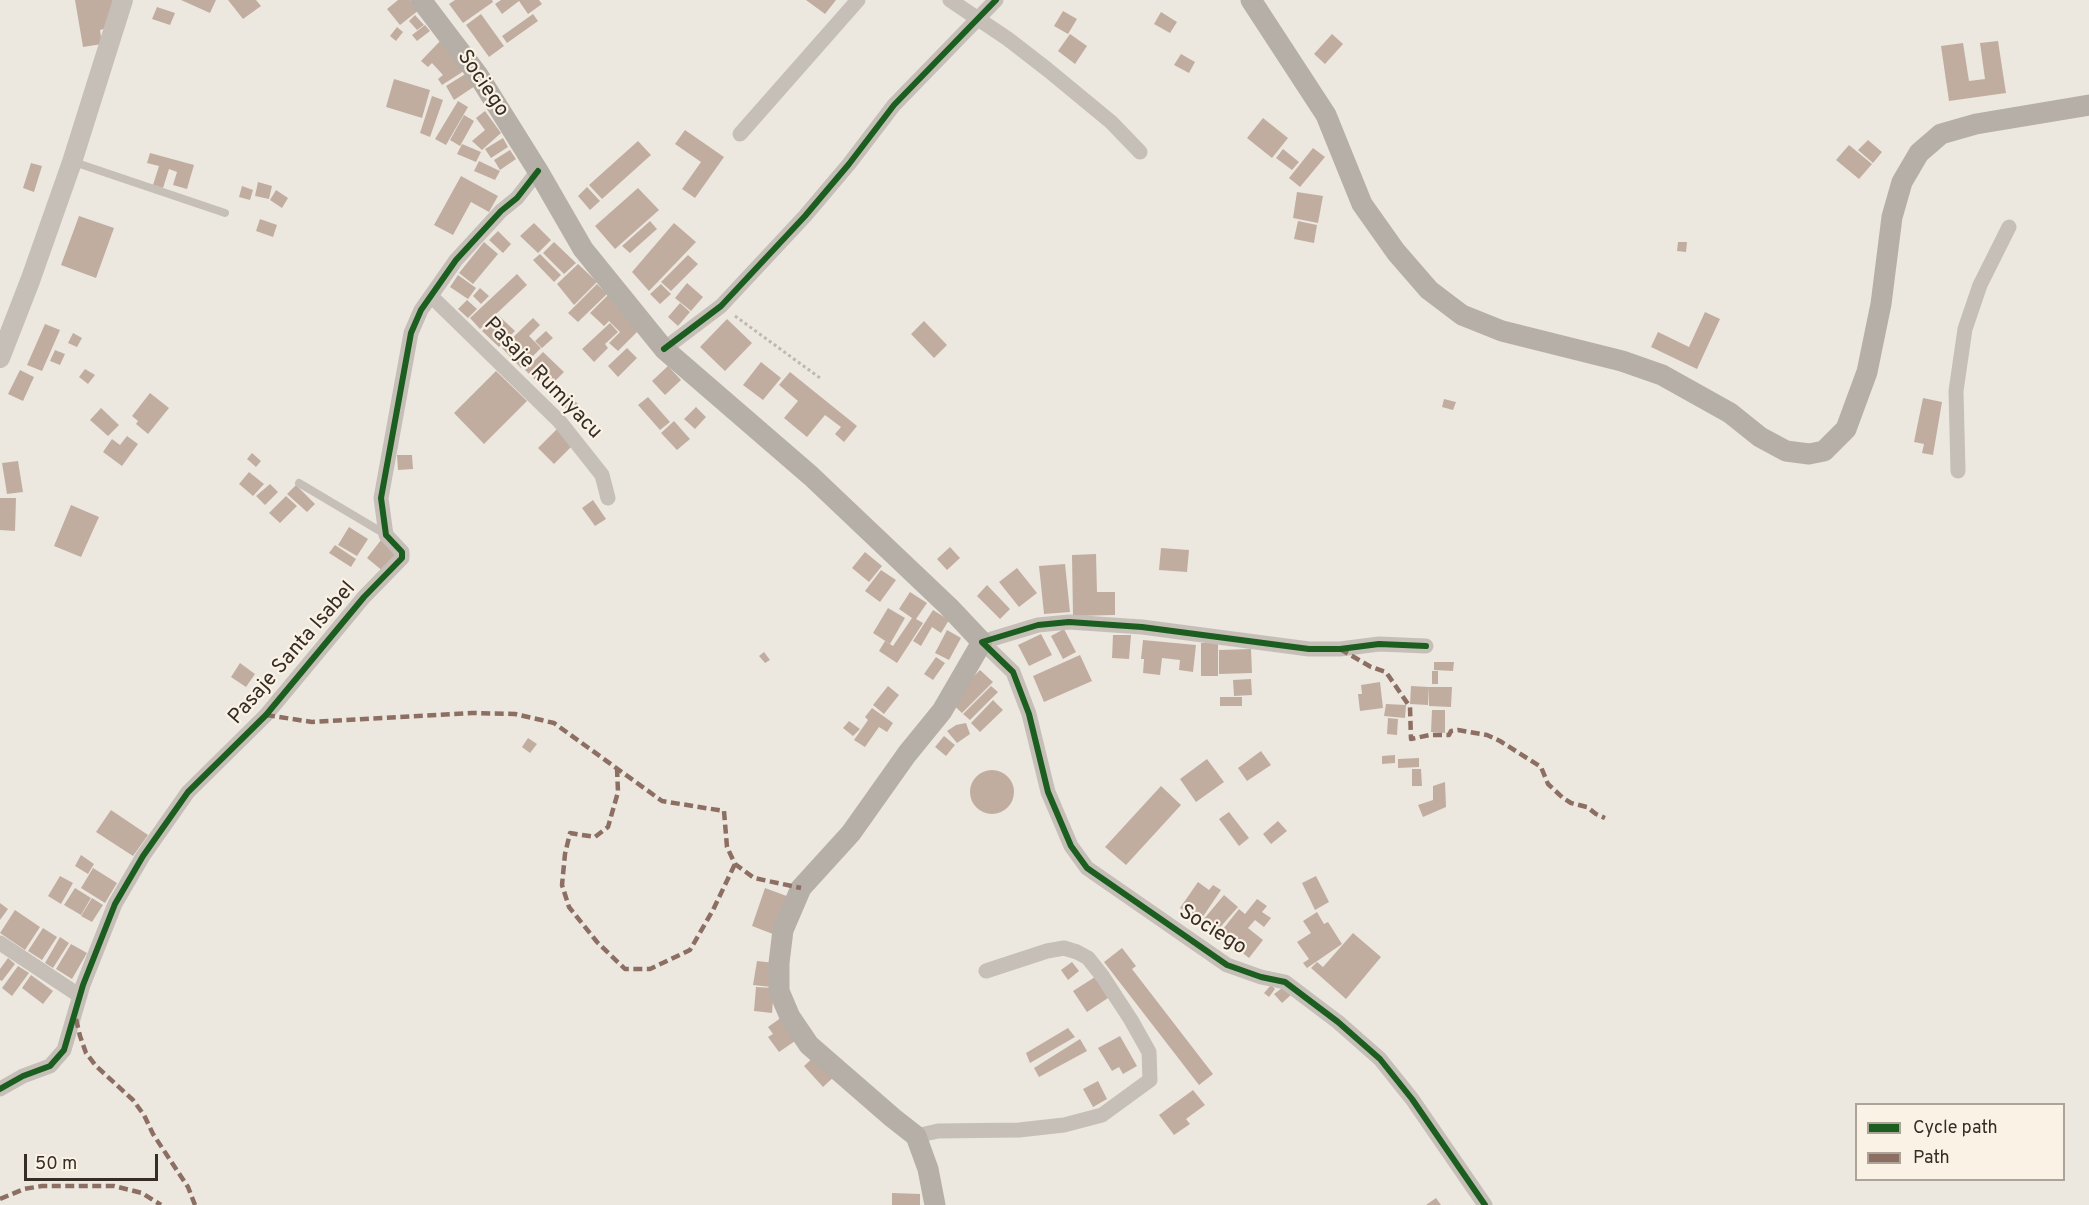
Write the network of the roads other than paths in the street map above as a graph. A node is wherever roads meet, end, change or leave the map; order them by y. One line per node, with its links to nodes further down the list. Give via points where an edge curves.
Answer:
1 (123, 0): 11 (street)
2 (421, 0): 12 (main road, Sociego, via 478,75)
3 (858, 0): 9 (street)
4 (950, 0): 7 (street)
5 (996, 0): 7 (street)
6 (1251, 0): 8 (main road, via 1326,115 1362,204 1429,290 1462,315 1502,331 1662,375 1730,413 1760,437 1786,451 1809,454 1824,451 1846,429 1867,372 1892,217 1902,182 1918,153 1941,134 1976,124)
7 (978, 19): 10 (street, via 1081,97); 16 (street, via 894,105 805,216 721,306)
8 (2089, 105)
9 (740, 134)
10 (1140, 152)
11 (72, 162): 13 (lane); 17 (street)
12 (538, 171): 15 (street, Pasaje Santa Isabel, via 456,260); 16 (main road, Sociego, via 583,249)
13 (225, 213)
14 (2009, 227): 18 (street, via 1980,285 1965,329 1956,390)
15 (432, 297): 20 (street, Pasaje Rumiyacu, via 560,422 602,475); 21 (street, Pasaje Santa Isabel, via 411,333 398,400 381,498)
16 (664, 349): 22 (main road, Sociego, via 811,476)
17 (0, 358)
18 (1958, 471)
19 (299, 483): 21 (lane)
20 (608, 498)
21 (386, 535): 26 (street, Pasaje Santa Isabel, via 402,552 402,558 364,597 266,715 188,792 115,904)
22 (982, 642): 23 (street, via 1038,625 1068,622 1142,627 1309,650 1379,644); 28 (main road, via 942,711 851,833 801,888 783,930 778,963 779,991 789,1017 809,1045); 30 (street, Sociego, via 1013,672 1029,714 1048,792 1071,846 1087,868 1227,965 1285,982 1338,1022 1380,1059)
23 (1426, 646)
24 (0, 943): 26 (street)
25 (986, 971): 28 (street, via 1064,948 1088,958 1149,1052 1150,1080 1102,1115 1064,1125 938,1131)
26 (80, 996): 27 (street, via 64,1050 50,1066)
27 (0, 1089)
28 (916, 1136): 29 (main road)
29 (935, 1205)
30 (1485, 1205)

